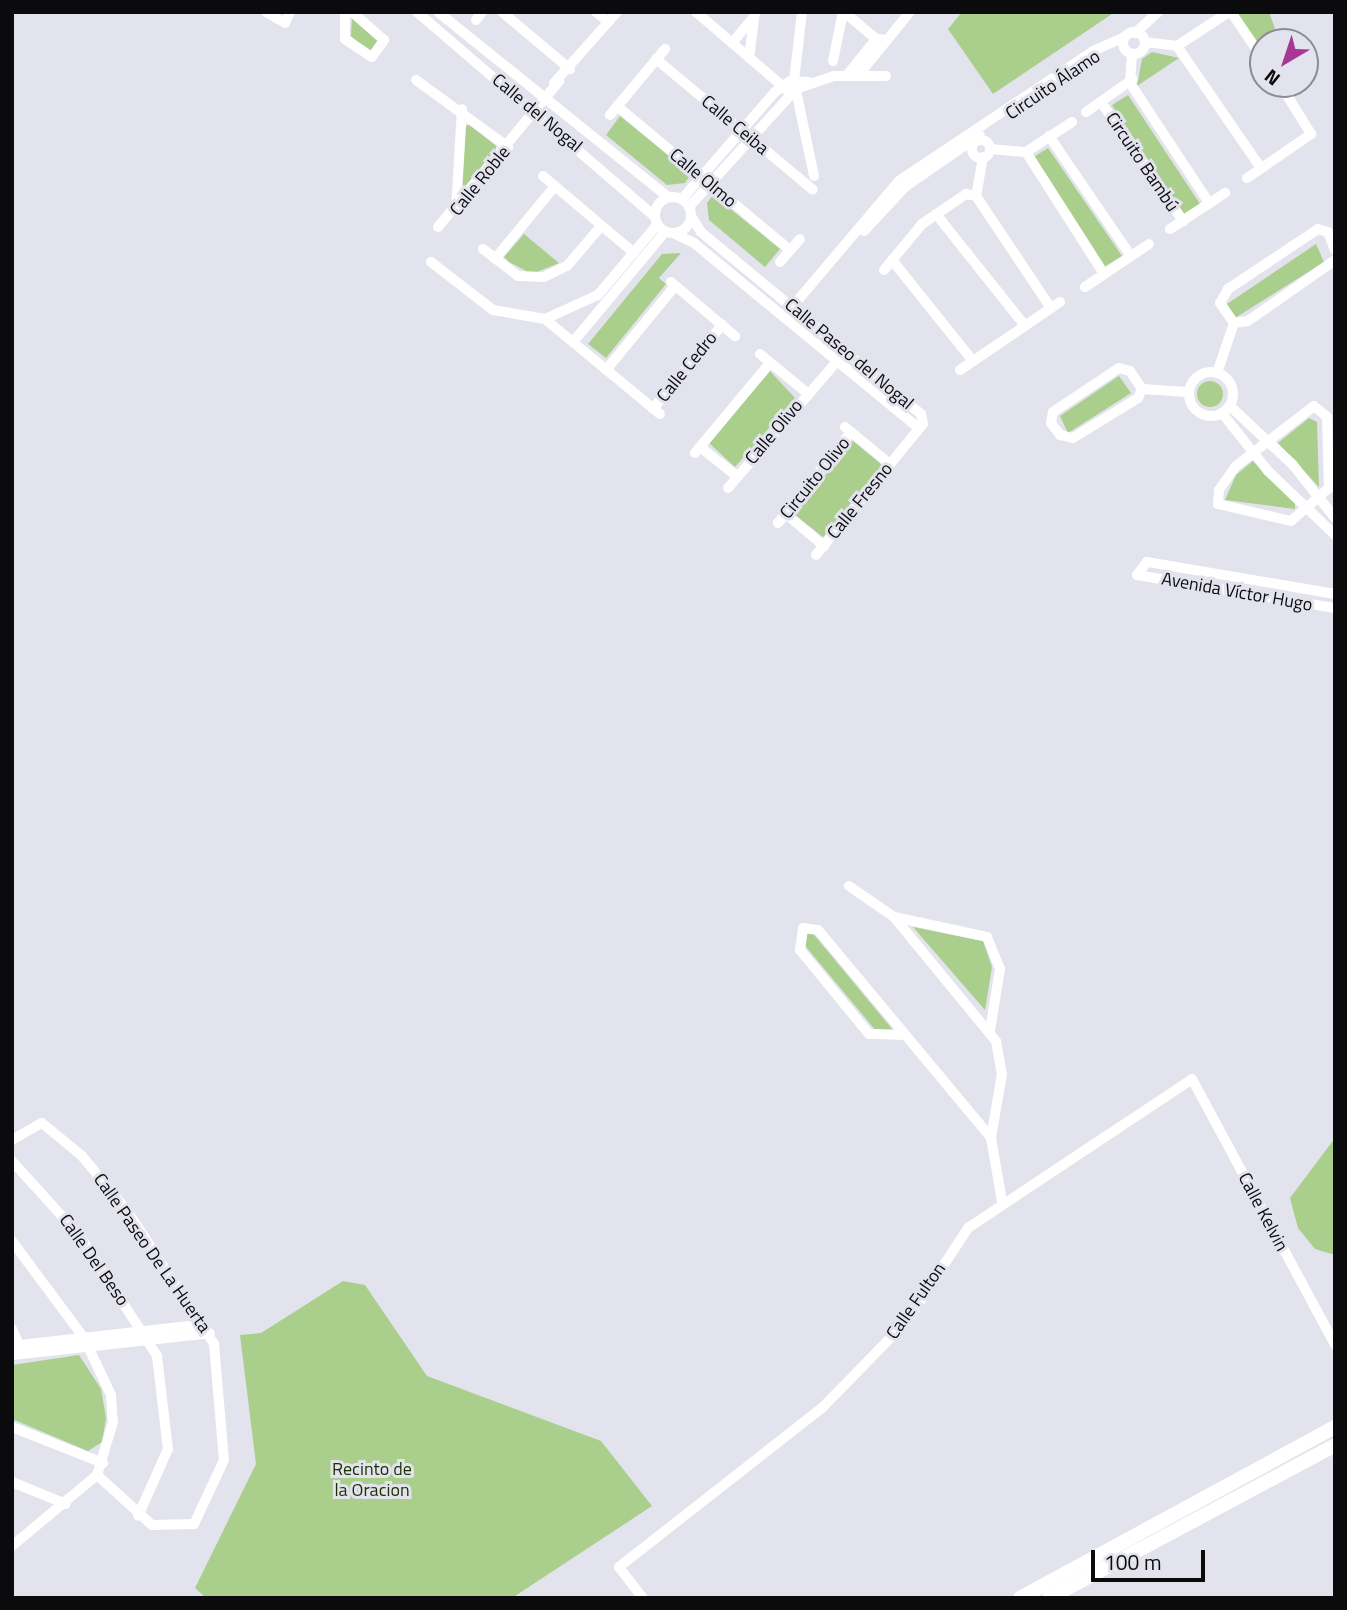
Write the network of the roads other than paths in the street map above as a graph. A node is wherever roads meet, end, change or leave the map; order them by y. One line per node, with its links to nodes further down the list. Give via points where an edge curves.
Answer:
1 (266, 12): 16 (street)
2 (345, 12): 3 (street, via 345,39 372,57 384,40)
3 (352, 12)
4 (417, 12): 38 (street, Calle del Nogal)
5 (438, 12): 35 (street, Calle del Nogal)
6 (502, 12): 28 (street)
7 (596, 12): 17 (street)
8 (617, 12): 17 (street, Calle Roble)
9 (696, 12): 21 (street)
10 (802, 12): 33 (street)
11 (843, 12): 20 (street); 27 (street)
12 (910, 12): 20 (street)
13 (1158, 12): 18 (street)
14 (1230, 12): 19 (street); 24 (street)
15 (755, 14): 21 (street); 25 (street)
16 (288, 18)
17 (608, 22): 28 (street, Calle Roble)
18 (1128, 38): 23 (street); 23 (street); 40 (street, Circuito Álamo, via 1093,51); 47 (street, Circuito Álamo)
19 (1249, 39)
20 (882, 41): 29 (street)
21 (732, 43): 25 (street)
22 (665, 49): 26 (street)
23 (1140, 49): 24 (street); 32 (street)
24 (1180, 50): 49 (street)
25 (749, 58): 33 (street)
26 (656, 59): 42 (street, Calle Ceiba); 53 (street, Calle Olmo, via 613,111)
27 (833, 61)
28 (570, 69): 35 (street, Calle Roble)
29 (854, 73): 30 (street); 33 (street)
30 (886, 76)
31 (416, 80): 37 (street)
32 (1130, 83): 36 (street, Circuito Bambú); 59 (street, Circuito Bambú)
33 (790, 87): 42 (street); 44 (street); 51 (street)
34 (1289, 98): 49 (street, via 1311,131)
35 (545, 100): 38 (street, Calle Roble); 58 (street, Calle del Nogal)
36 (1101, 102): 39 (street, Circuito Bambú); 63 (street, Circuito Bambú)
37 (462, 109): 45 (street); 61 (street)
38 (535, 112): 45 (street, Calle Roble); 66 (street, Calle del Nogal)
39 (1086, 112)
40 (991, 119): 46 (street, Circuito Álamo); 47 (street, Circuito Álamo)
41 (1072, 122): 43 (street)
42 (741, 130): 44 (street, Calle Ceiba); 53 (street)
43 (1049, 136): 48 (street); 74 (street)
44 (751, 138): 53 (street); 55 (street, Calle Ceiba)
45 (508, 147): 61 (street, Calle Roble)
46 (954, 148): 47 (street, Circuito Álamo); 47 (street); 83 (street, Circuito Álamo, via 860,230)
47 (983, 148): 48 (street); 57 (street, Circuito Álamo)
48 (1026, 156): 81 (street)
49 (1261, 168): 52 (street)
50 (543, 176): 54 (street)
51 (814, 176)
52 (1247, 178)
53 (706, 181): 60 (street); 71 (street, Calle Olmo)
54 (555, 186): 64 (street); 75 (street)
55 (813, 190)
56 (1225, 192): 59 (street, Circuito Bambú)
57 (973, 195): 62 (street); 87 (street, via 1056,305)
58 (668, 197): 60 (street); 66 (street)
59 (1209, 203): 63 (street, Circuito Bambú)
60 (687, 208): 66 (street); 83 (street, Calle Paseo del Nogal)
61 (456, 210): 65 (street, Calle Roble)
62 (936, 214): 76 (street); 87 (street)
63 (1182, 221): 67 (street, Circuito Bambú)
64 (601, 226): 73 (street); 75 (street, via 554,274 518,276)
65 (438, 227)
66 (663, 227): 73 (street); 89 (street); 92 (street, Calle Paseo del Nogal)
67 (1170, 229)
68 (800, 239): 71 (street)
69 (1149, 244): 74 (street)
70 (483, 249): 75 (street)
71 (790, 250): 79 (street)
72 (1335, 250): 85 (street, via 1328,232 1318,229 1228,289 1220,303)
73 (634, 253): 84 (street, via 591,301)
74 (1131, 256): 81 (street)
75 (495, 259)
76 (892, 260): 80 (street); 93 (street)
77 (1335, 260): 85 (street, via 1248,321)
78 (431, 262): 84 (street, via 493,310)
79 (780, 262)
80 (884, 270)
81 (1104, 274): 82 (street)
82 (1085, 287)
83 (795, 309): 90 (street, Calle Paseo del Nogal)
84 (545, 319): 89 (street)
85 (1234, 323): 97 (street)
86 (722, 325): 88 (street); 95 (street, via 673,284); 95 (street, Calle Cedro, via 656,411)
87 (1025, 326): 93 (street)
88 (735, 336)
89 (573, 342): 95 (street)
90 (844, 349): 92 (street, Calle Olivo); 102 (street, Calle Paseo del Nogal, via 921,414)
91 (760, 354): 94 (street)
92 (834, 360): 100 (street, Calle Olivo); 102 (street, Calle Paseo del Nogal)
93 (973, 361): 96 (street)
94 (770, 363): 100 (street); 106 (street, via 698,450)
95 (606, 370)
96 (960, 370)
97 (1217, 373): 99 (street, via 1198,376); 101 (street, via 1231,386)
98 (1142, 389): 98 (street, via 1138,398 1073,438 1051,423 1053,412 1119,368 1130,371); 99 (street)
99 (1188, 392): 101 (street, via 1202,415)
100 (807, 393): 106 (street, Calle Olivo)
101 (1226, 410): 103 (street); 104 (street)
102 (919, 425): 105 (street, Calle Fresno)
103 (1263, 441): 104 (street); 108 (street, via 1293,465); 108 (street, via 1305,410 1322,410 1331,482)
104 (1254, 449): 108 (street); 108 (street, via 1227,478 1218,504 1291,521)
105 (891, 464): 111 (street, Calle Fresno); 111 (street, Circuito Olivo, via 848,429 782,519)
106 (738, 477): 107 (street, Calle Olivo)
107 (728, 488)
108 (1313, 503): 109 (street); 110 (street)
109 (1335, 518)
110 (1335, 535)
111 (824, 546): 112 (street, Calle Fresno)
112 (816, 555)
113 (1293, 586): 114 (street, Avenida Víctor Hugo); 115 (street); 115 (street, Avenida Víctor Hugo, via 1147,562 1137,575)
114 (1335, 594)
115 (1291, 601): 116 (street, Avenida Víctor Hugo)
116 (1335, 608)
117 (849, 886): 118 (street)
118 (894, 917): 119 (street); 119 (street, via 988,937 1000,969)
119 (990, 1031): 122 (street, via 1002,1074)
120 (904, 1035): 120 (street, via 818,930 803,928 800,950 870,1034); 122 (street)
121 (1192, 1079): 125 (street, Calle Fulton); 131 (street, Calle Kelvin)
122 (991, 1138): 125 (street)
123 (12, 1140): 127 (street, Calle Paseo De La Huerta, via 42,1123 69,1143 111,1189)
124 (12, 1161): 129 (street, Calle Del Beso, via 80,1236)
125 (1002, 1201): 144 (street, Calle Fulton, via 960,1237 907,1321 822,1408 623,1564)
126 (12, 1241): 130 (street)
127 (207, 1328): 129 (street); 141 (street, Calle Paseo De La Huerta, via 223,1450 220,1476 191,1526 162,1528)
128 (12, 1329): 132 (street)
129 (146, 1336): 130 (street); 141 (street, Calle Del Beso, via 161,1375 168,1449)
130 (86, 1342): 132 (street); 136 (street, via 113,1408)
131 (1335, 1345)
132 (17, 1350)
133 (12, 1427): 136 (street)
134 (1335, 1427): 140 (main road)
135 (1335, 1445): 143 (main road)
136 (103, 1463): 137 (street)
137 (97, 1475): 139 (street); 141 (street, Calle Paseo De La Huerta)
138 (12, 1482): 139 (street)
139 (66, 1504): 142 (street)
140 (1173, 1512): 143 (main road, via 1168,1524); 145 (main road)
141 (138, 1516)
142 (13, 1544)
143 (1126, 1556): 146 (main road)
144 (643, 1598)
145 (1020, 1598)
146 (1049, 1598)

